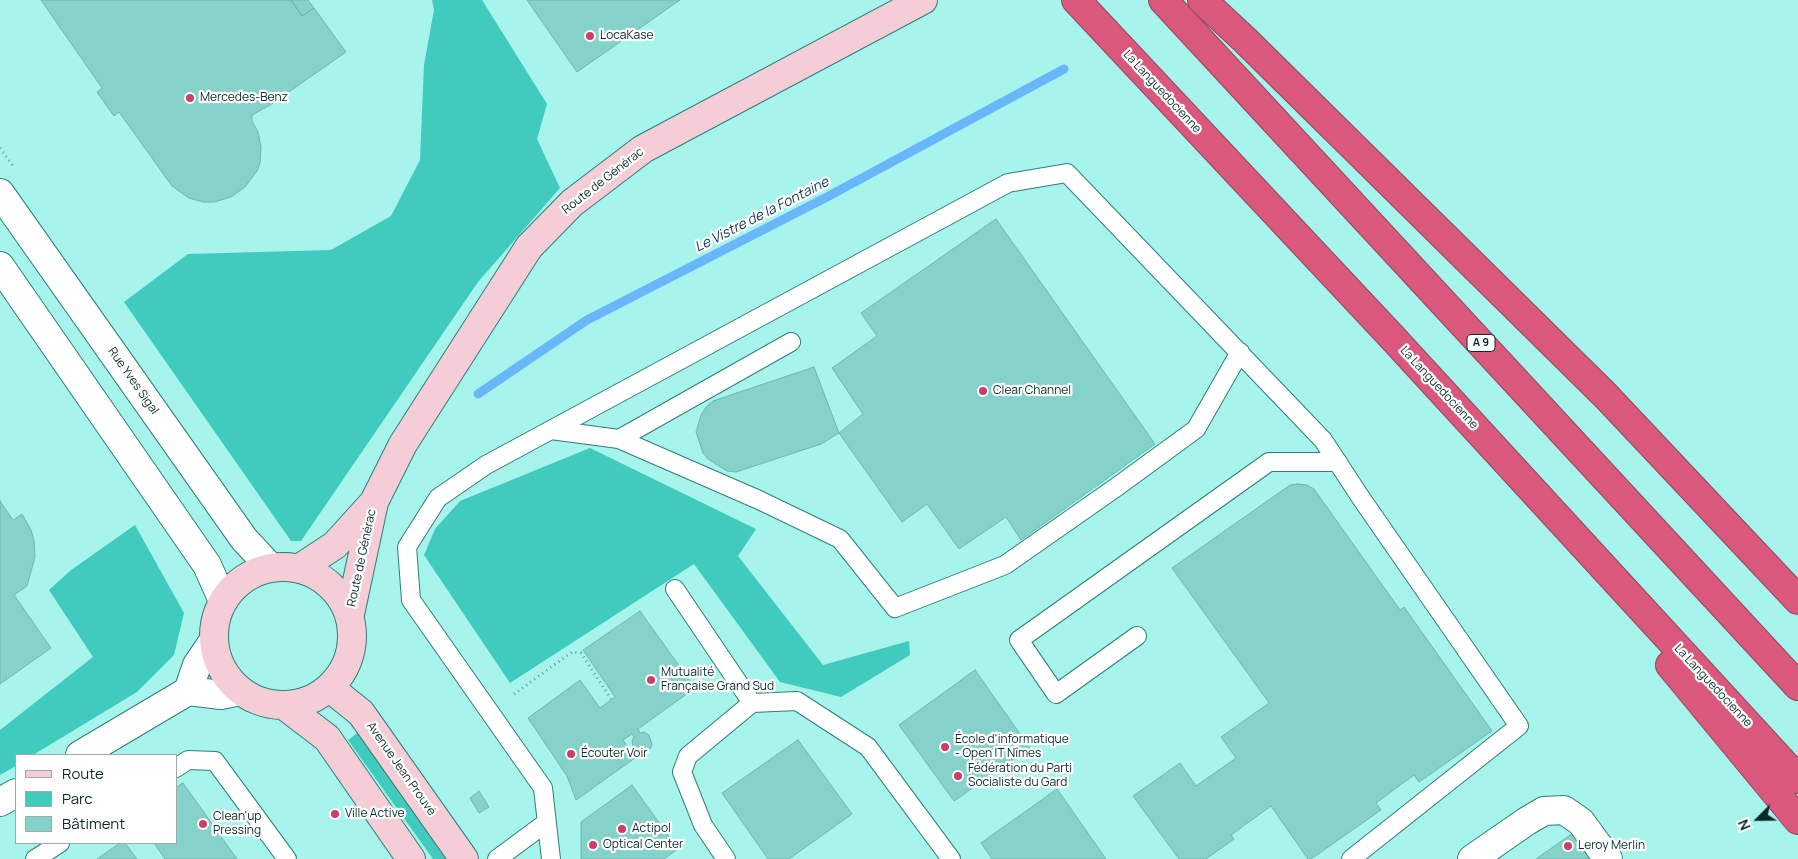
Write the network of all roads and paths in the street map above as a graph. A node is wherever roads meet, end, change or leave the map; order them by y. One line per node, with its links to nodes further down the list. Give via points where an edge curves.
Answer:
1 (923, 0): 14 (main road, Route de Générac, via 643,149 572,203 529,247 403,444)
2 (1076, 0): 10 (highway, La Languedocienne)
3 (1163, 0): 24 (highway, A 9)
4 (1202, 0): 9 (highway)
5 (0, 193): 15 (street, Rue Yves Sigal, via 244,539)
6 (0, 266): 20 (street, via 207,565)
7 (791, 342): 12 (lane)
8 (1240, 352): 11 (lane, via 1067,173 1008,183); 12 (lane, via 1196,429 1005,566 895,608 840,539); 13 (lane, via 1323,440)
9 (1606, 396): 17 (highway); 19 (highway)
10 (1460, 412): 34 (highway, La Languedocienne); 37 (highway)
11 (551, 430): 12 (lane); 38 (lane, via 486,465 438,498 408,547 412,600 543,788)
12 (619, 439)
13 (1338, 462): 22 (lane, via 1269,462 1019,640 1056,694); 48 (lane, via 1519,726)
14 (374, 502): 16 (main road, Route de Générac, via 334,545); 21 (main road, Route de Générac)
15 (270, 568): 16 (main road); 20 (main road, via 251,574 234,586)
16 (300, 568): 21 (main road, via 322,578 339,594)
17 (1798, 572)
18 (675, 589): 30 (lane)
19 (1798, 600)
20 (223, 602): 23 (main road, via 216,620)
21 (350, 614): 25 (main road, via 351,654 343,672)
22 (1137, 636)
23 (214, 640): 26 (main road, via 226,676); 27 (street, via 197,665)
24 (1798, 686)
25 (330, 688): 31 (main road, via 317,697); 43 (main road, Avenue Jean Prouvé, via 361,713)
26 (240, 690): 27 (street, via 221,695); 31 (main road, via 261,702)
27 (188, 691): 32 (street)
28 (514, 694): 29 (path, via 572,652 580,653)
29 (611, 700)
30 (752, 703): 46 (lane, via 688,756 682,772 703,824); 47 (lane, via 797,701 868,747)
31 (285, 706): 42 (main road, via 327,738)
32 (82, 754)
33 (178, 767): 41 (lane, via 188,760 215,761)
34 (1798, 779)
35 (15, 794): 36 (street)
36 (0, 802)
37 (1798, 820)
38 (547, 822): 44 (lane); 45 (lane)
39 (58, 844): 40 (lane)
40 (35, 859)
41 (287, 859)
42 (412, 859)
43 (464, 859)
44 (497, 859)
45 (551, 859)
46 (726, 859)
47 (951, 859)
48 (1351, 859)
49 (1472, 859): 50 (street, via 1527,820 1544,811 1564,810 1581,822)
50 (1608, 859)

